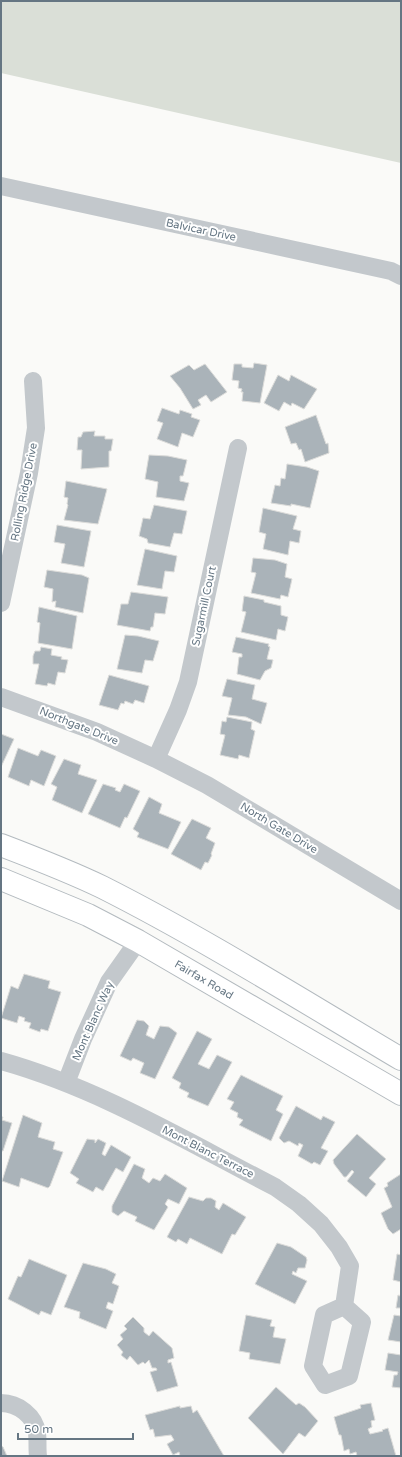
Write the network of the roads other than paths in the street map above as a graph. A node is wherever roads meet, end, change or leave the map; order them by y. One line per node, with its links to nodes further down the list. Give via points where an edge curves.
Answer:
1 (1, 186): 2 (street, Balvicar Drive, via 391,271)
2 (401, 276)
3 (33, 381): 5 (street, Rolling Ridge Drive, via 36,428)
4 (238, 448): 7 (street, Sugarmill Court, via 188,682)
5 (1, 603)
6 (1, 697): 7 (street, Northgate Drive, via 96,732)
7 (156, 759): 10 (street, North Gate Drive, via 207,785)
8 (1, 845): 12 (main road, via 47,863 152,913)
9 (1, 879): 11 (main road, Fairfax Road, via 88,915)
10 (401, 901)
11 (138, 941): 12 (main road, via 148,936 222,979 257,990); 13 (main road, Fairfax Road); 17 (street, Mont Blanc Way, via 109,982)
12 (297, 998): 14 (main road)
13 (260, 1013): 16 (main road, via 288,1020 365,1062 382,1066); 18 (main road, Fairfax Road)
14 (401, 1058)
15 (1, 1061): 17 (street, Mont Blanc Terrace)
16 (401, 1066)
17 (66, 1083): 19 (street, Mont Blanc Terrace, via 119,1106 268,1183 299,1204 321,1224 350,1266)
18 (401, 1094)
19 (344, 1306)
20 (1, 1403): 21 (street, via 18,1407 34,1422)
21 (38, 1456)

